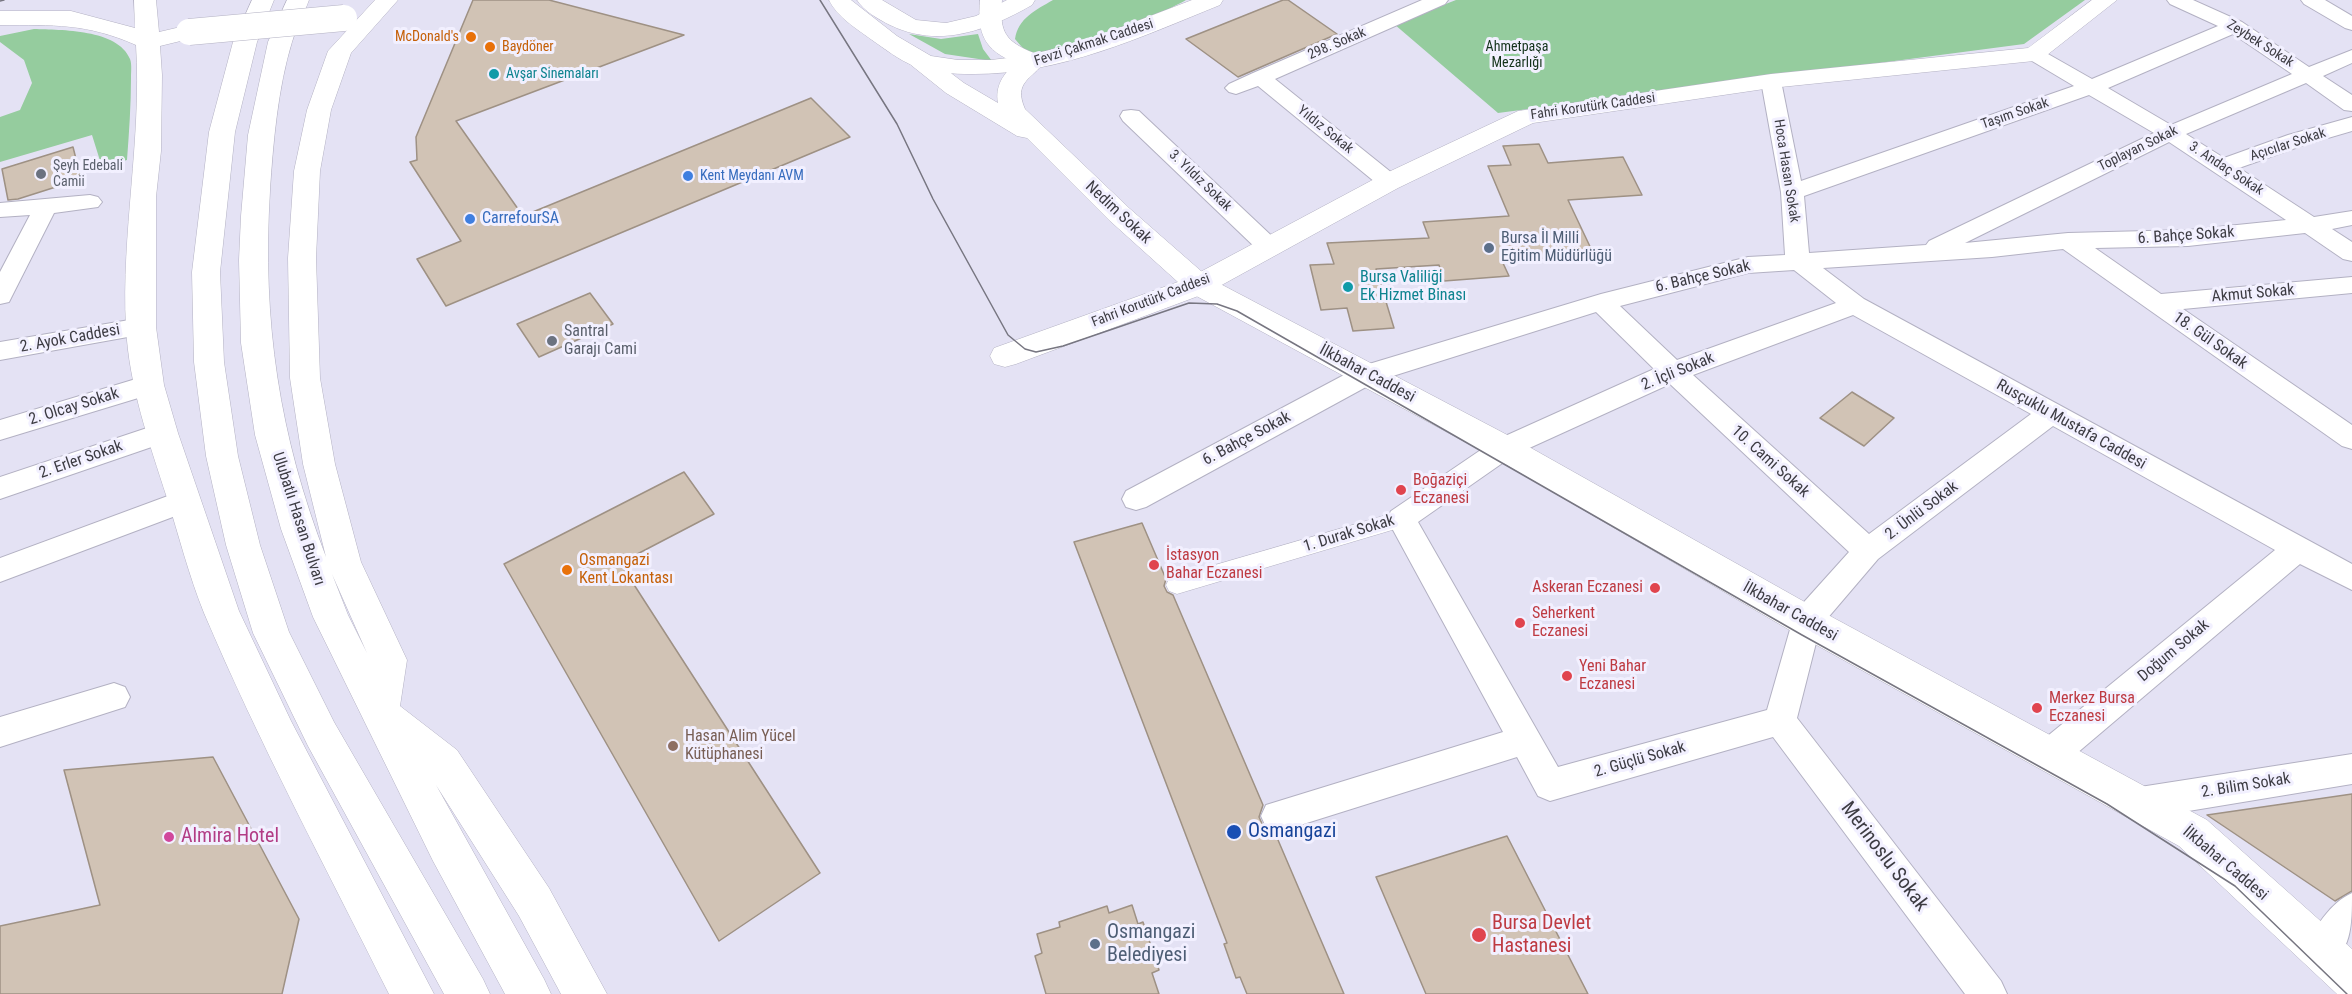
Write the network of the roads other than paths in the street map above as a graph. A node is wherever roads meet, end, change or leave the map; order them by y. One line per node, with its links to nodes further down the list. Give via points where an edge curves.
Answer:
1 (83, 0): 16 (main road)
2 (145, 0): 20 (main road)
3 (263, 0): 85 (main road, via 245,42 222,132 206,272 209,362 222,456 243,545 271,633 321,734)
4 (298, 0): 77 (main road, Ulubatlı Hasan Bulvarı, via 280,42 261,135 253,260 256,344 271,435 298,530 331,617)
5 (387, 0): 17 (main road)
6 (410, 0): 17 (main road)
7 (840, 0): 23 (main road, via 886,39)
8 (868, 0): 15 (main road, via 914,27 936,30 965,28)
9 (1024, 0): 15 (main road)
10 (1438, 0): 26 (street, 298. Sokak)
11 (2106, 0): 21 (main road)
12 (2177, 0): 19 (street, Zeybek Sokak)
13 (1207, 1): 24 (main road, Fevzi Çakmak Caddesi, via 1100,44)
14 (2323, 2): 18 (street)
15 (987, 14): 24 (main road, via 998,43)
16 (0, 17): 20 (main road, via 71,18 119,29)
17 (355, 20): 20 (main road, bridge, via 189,32); 77 (main road, via 319,110 307,171 302,258 304,378 319,465 344,562 389,660)
18 (2352, 24)
19 (2235, 26): 25 (street, Zeybek Sokak); 28 (street, Taşım Sokak)
20 (148, 42): 54 (main road)
21 (2034, 54): 27 (main road, Fahri Korutürk Caddesi); 28 (street, 3. Andaç Sokak)
22 (2352, 56): 25 (street, Toplayan Sokak)
23 (920, 60): 24 (main road, via 984,69); 34 (main road, via 955,88)
24 (1033, 61): 34 (main road, Fevzi Çakmak Caddesi, via 1011,81 1008,101)
25 (2309, 75): 30 (street, Zeybek Sokak); 33 (street, Toplayan Sokak)
26 (1260, 77): 29 (street, 298. Sokak); 36 (street, Yıldız Sokak)
27 (1771, 81): 36 (main road, Fahri Korutürk Caddesi, via 1527,116); 37 (street, Hoca Hasan Sokak)
28 (2092, 87): 33 (street, 3. Andaç Sokak); 37 (street, Taşım Sokak)
29 (1236, 88)
30 (2352, 105)
31 (1131, 116): 44 (street, 3. Yıldız Sokak)
32 (2352, 124): 35 (street, Açıcılar Sokak)
33 (2170, 133): 35 (street, 3. Andaç Sokak); 45 (street, Toplayan Sokak)
34 (1038, 137): 48 (main road, Nedim Sokak)
35 (2224, 166): 42 (street, 3. Andaç Sokak)
36 (1389, 182): 44 (main road, Fahri Korutürk Caddesi)
37 (1792, 192): 47 (street, Hoca Hasan Sokak)
38 (90, 202): 39 (street)
39 (46, 206): 40 (street); 50 (street)
40 (0, 210)
41 (2352, 218): 42 (street, 6. Bahçe Sokak)
42 (2311, 225): 43 (street, 6. Bahçe Sokak, via 2188,238); 46 (street, 3. Andaç Sokak)
43 (2068, 241): 45 (street, 6. Bahçe Sokak); 52 (street, 18. Gül Sokak)
44 (1268, 246): 48 (main road, Fahri Korutürk Caddesi)
45 (1927, 252): 47 (street, 6. Bahçe Sokak)
46 (2352, 253)
47 (1798, 261): 51 (street, 6. Bahçe Sokak, via 1748,265); 53 (street, Rusçuklu Mustafa Caddesi)
48 (1199, 285): 56 (main road, Fahri Korutürk Caddesi); 58 (main road, İlkbahar Caddesi)
49 (2352, 285): 52 (street, Akmut Sokak)
50 (0, 296)
51 (1601, 302): 57 (street, 10. Cami Sokak); 58 (street, 6. Bahçe Sokak)
52 (2154, 303): 63 (street, 18. Gül Sokak)
53 (1855, 305): 57 (street, 2. İçli Sokak); 60 (street, Rusçuklu Mustafa Caddesi)
54 (141, 327): 55 (street, 2. Ayok Caddesi); 59 (main road)
55 (0, 351)
56 (1005, 356)
57 (1673, 372): 64 (street, 2. İçli Sokak); 70 (street, 10. Cami Sokak)
58 (1368, 374): 64 (main road, İlkbahar Caddesi); 66 (street, 6. Bahçe Sokak)
59 (149, 385): 61 (street, 2. Olcay Sokak); 62 (main road)
60 (2050, 414): 69 (street, Rusçuklu Mustafa Caddesi); 70 (street, 2. Ünlü Sokak)
61 (0, 430)
62 (162, 433): 65 (street, 2. Erler Sokak); 67 (main road)
63 (2352, 439)
64 (1504, 448): 68 (street, 1. Durak Sokak); 75 (main road, İlkbahar Caddesi)
65 (0, 488)
66 (1136, 499)
67 (184, 501): 71 (street); 74 (main road)
68 (1401, 519): 73 (street, 1. Durak Sokak); 80 (street, 2. Güçlü Sokak)
69 (2297, 549): 72 (street, Rusçuklu Mustafa Caddesi); 81 (street, Doğum Sokak)
70 (1868, 551): 75 (street, 2. Ünlü Sokak)
71 (0, 570)
72 (2352, 578)
73 (1177, 585)
74 (221, 610): 85 (main road); 89 (main road)
75 (1806, 621): 78 (street); 81 (main road, İlkbahar Caddesi)
76 (114, 697): 79 (street)
77 (380, 712): 91 (main road, Ulubatlı Hasan Bulvarı, via 447,847); 92 (main road, via 442,762 534,902)
78 (1780, 721): 80 (street, 2. Güçlü Sokak, via 1550,785); 93 (street, Merinoslu Sokak)
79 (0, 732)
80 (1525, 740): 84 (street)
81 (2051, 754): 83 (main road, İlkbahar Caddesi)
82 (2352, 769): 83 (street, 2. Bilim Sokak)
83 (2140, 803): 87 (main road, İlkbahar Caddesi, via 2193,833)
84 (1278, 816)
85 (370, 818): 90 (main road)
86 (2352, 911): 87 (street)
87 (2323, 950): 88 (main road, İlkbahar Caddesi)
88 (2352, 979)
89 (400, 985)
90 (468, 994)
91 (530, 994)
92 (585, 994)
93 (1988, 994)

